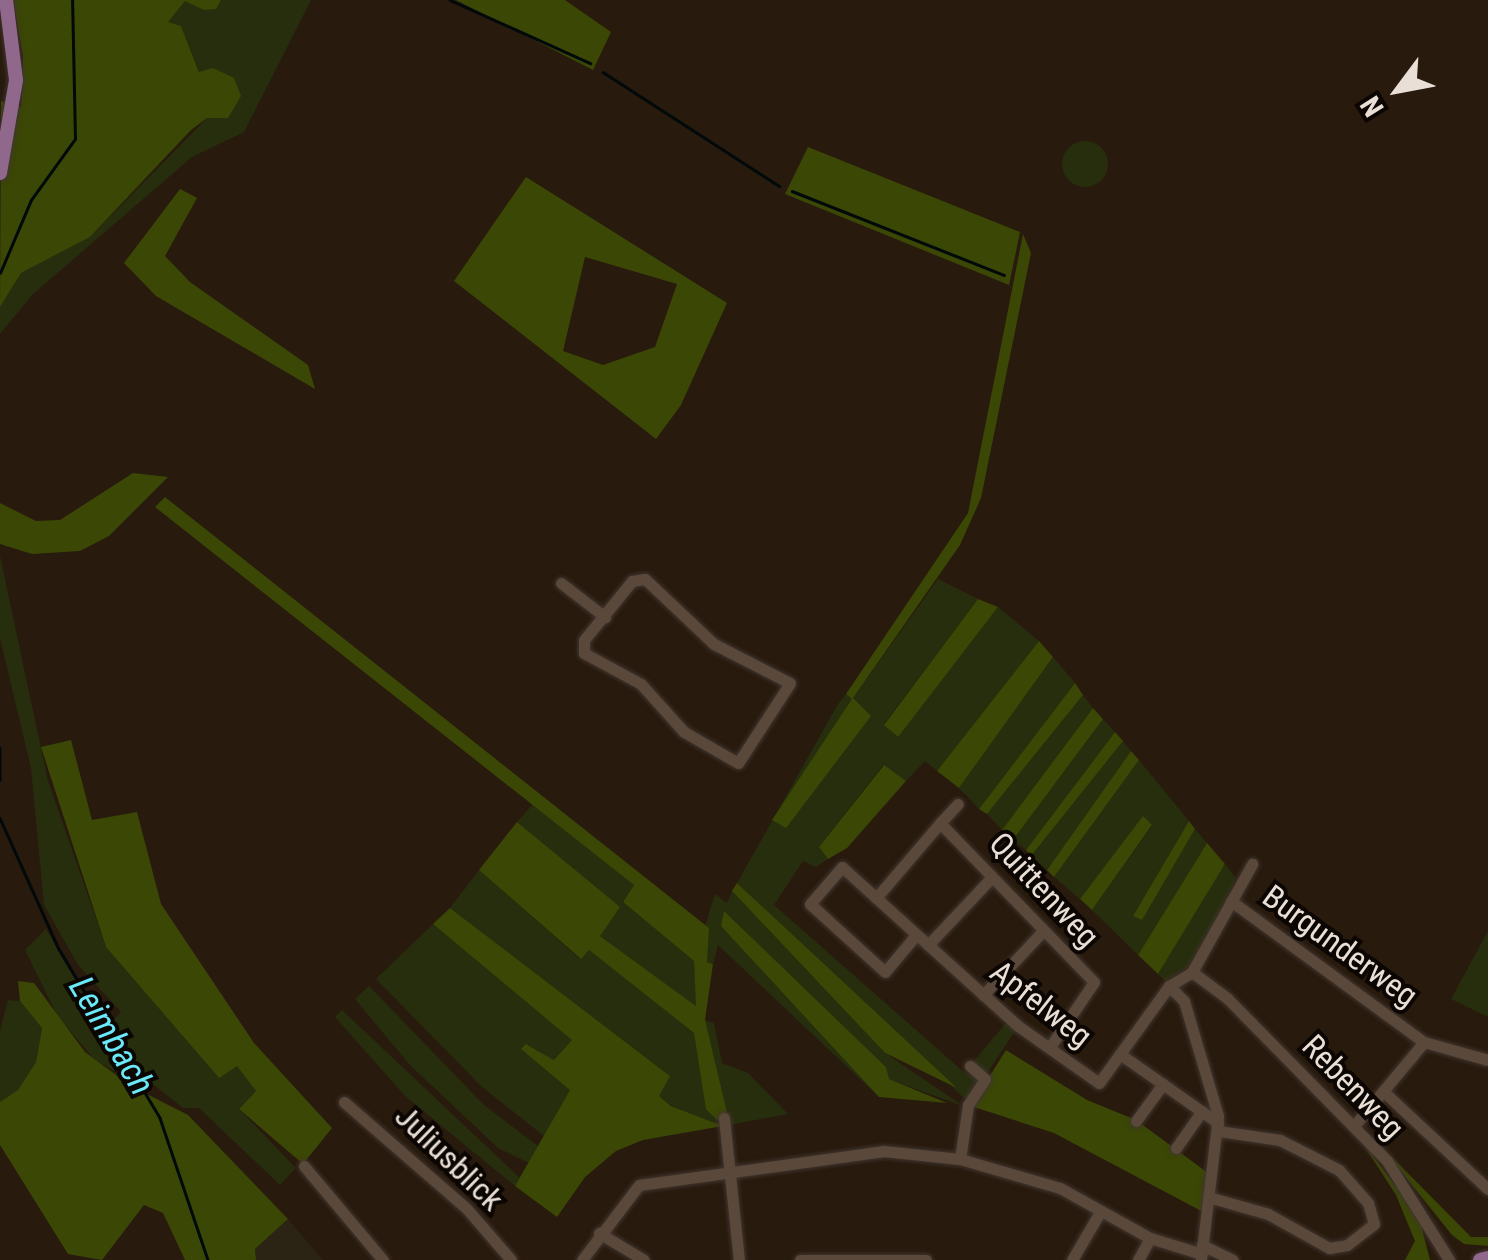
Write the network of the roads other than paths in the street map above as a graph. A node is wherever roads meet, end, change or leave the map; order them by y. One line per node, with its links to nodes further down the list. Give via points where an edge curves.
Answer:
1 (6, 0): 2 (main road, via 16,80)
2 (0, 173)
3 (561, 583): 4 (street)
4 (605, 617): 4 (street, via 632,581 645,579 714,644 784,676 790,690 757,726 738,763 684,732 641,684 584,652 584,640)
5 (958, 804): 6 (street)
6 (940, 823): 8 (street, Quittenweg); 9 (street)
7 (1252, 864): 10 (street)
8 (992, 876): 11 (street, Quittenweg); 13 (street)
9 (876, 898): 12 (street, Apfelweg); 12 (street, Apfelweg, via 842,867 810,904 885,972)
10 (1230, 901): 14 (street); 17 (street, Burgunderweg)
11 (1042, 932): 16 (street); 18 (street, Quittenweg, via 1094,982)
12 (916, 935): 13 (street, Apfelweg)
13 (928, 945): 16 (street, Apfelweg)
14 (1192, 972): 15 (street, Apfelweg); 28 (street, Rebenweg)
15 (1169, 986): 19 (street, Apfelweg); 29 (street, via 1184,1001)
16 (983, 995): 18 (street, Apfelweg)
17 (1424, 1042): 20 (street); 23 (street, Burgunderweg)
18 (1050, 1047): 19 (street, Apfelweg, via 1098,1083)
19 (1120, 1054): 22 (street)
20 (1488, 1060)
21 (970, 1066): 31 (street, via 985,1079 968,1105)
22 (1162, 1084): 25 (street); 27 (street)
23 (1385, 1093): 28 (street, Burgunderweg); 34 (street)
24 (344, 1102): 42 (street, Juliusblick, via 468,1210)
25 (1202, 1111): 29 (street); 30 (street)
26 (724, 1118): 33 (street)
27 (1136, 1121)
28 (1354, 1126): 51 (street, Rebenweg, via 1415,1199)
29 (1218, 1127): 35 (street); 35 (street, via 1280,1140 1339,1170 1368,1203 1374,1224 1347,1246 1328,1248 1268,1214)
30 (1176, 1148)
31 (960, 1159): 33 (street, via 859,1152); 36 (street, via 1060,1188)
32 (304, 1166): 41 (street)
33 (734, 1170): 37 (street, via 639,1185); 45 (street)
34 (1488, 1189)
35 (1212, 1198): 39 (street)
36 (1100, 1212): 38 (street); 48 (street)
37 (599, 1233): 43 (street); 44 (street)
38 (1150, 1238): 39 (street); 49 (street)
39 (1202, 1253): 50 (street)
40 (1488, 1258): 52 (main road)
41 (383, 1260)
42 (511, 1260)
43 (582, 1260)
44 (644, 1260)
45 (740, 1260)
46 (800, 1260): 47 (street)
47 (926, 1260)
48 (1072, 1260)
49 (1138, 1260)
50 (1232, 1260)
51 (1449, 1260)
52 (1480, 1260)

